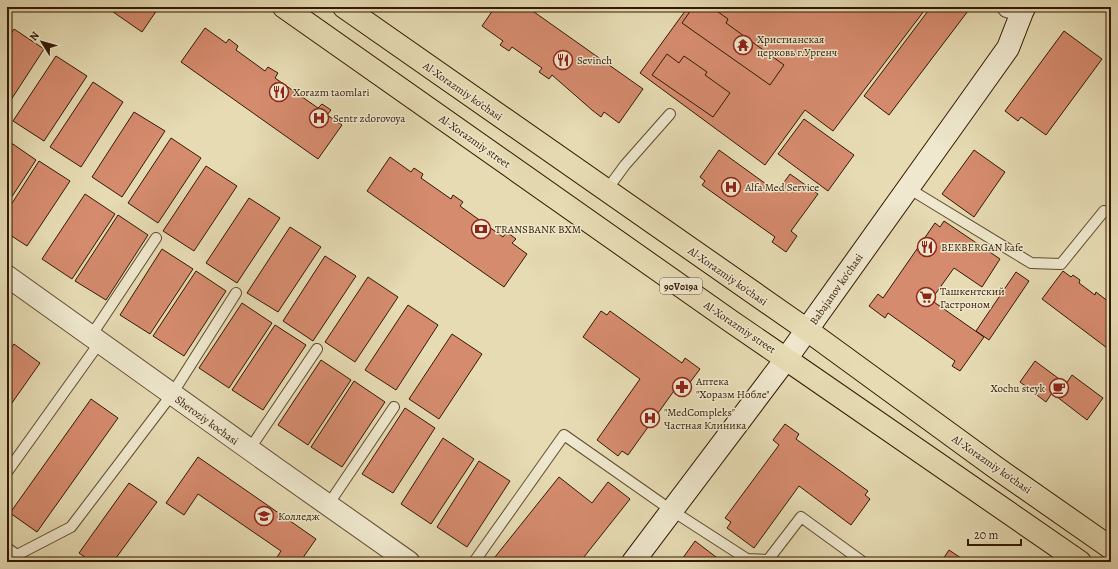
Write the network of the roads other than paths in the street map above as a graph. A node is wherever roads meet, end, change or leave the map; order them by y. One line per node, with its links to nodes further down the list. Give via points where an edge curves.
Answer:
1 (284, 7): 14 (main road, Al-Xorazmiy street / 90V019a)
2 (344, 7): 6 (main road, Al-Xorazmiy ko’chasi)
3 (1018, 8): 5 (street, Babajanov ko'chasi, via 1008,48)
4 (670, 114): 6 (lane, via 625,165)
5 (908, 188): 7 (lane, via 1030,263 1061,264); 11 (street, Babajanov ko'chasi)
6 (606, 191): 11 (main road, Al-Xorazmiy ko’chasi)
7 (1104, 211)
8 (156, 238): 12 (lane)
9 (7, 276): 12 (street, Sheroziy kochasi)
10 (236, 293): 15 (lane)
11 (807, 330): 14 (street, Babajanov ko'chasi); 22 (main road, Al-Xorazmiy ko’chasi)
12 (95, 339): 15 (street, Sheroziy kochasi); 18 (lane)
13 (317, 349): 17 (lane)
14 (786, 359): 20 (street, Babajanov ko'chasi); 27 (main road, Al-Xorazmiy street / 90V019a)
15 (172, 394): 17 (street, Sheroziy kochasi); 21 (lane, via 71,527 17,555)
16 (394, 407): 19 (lane)
17 (249, 450): 19 (street, Sheroziy kochasi)
18 (7, 472)
19 (328, 506): 23 (street, Sheroziy kochasi)
20 (671, 510): 24 (lane, via 564,435); 25 (street, Babajanov ko'chasi); 26 (lane, via 748,559 768,560 801,516)
21 (7, 548)
22 (1111, 548)
23 (409, 562)
24 (474, 562)
25 (633, 562)
26 (863, 562)
27 (1080, 562)

